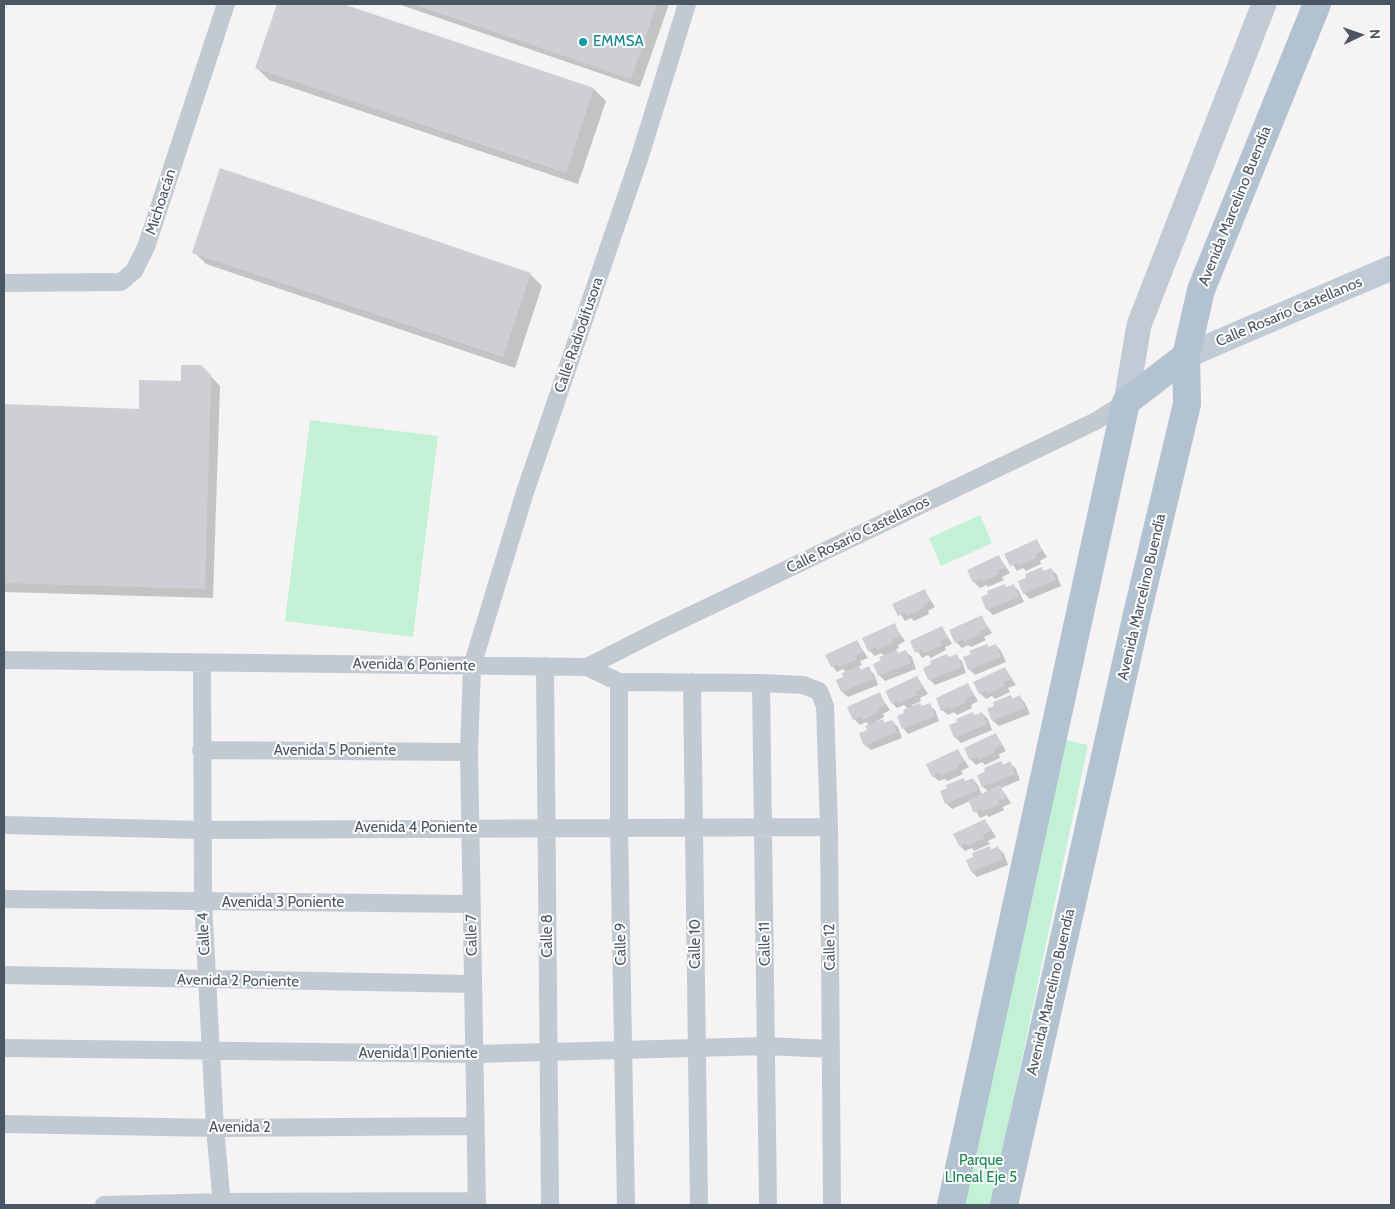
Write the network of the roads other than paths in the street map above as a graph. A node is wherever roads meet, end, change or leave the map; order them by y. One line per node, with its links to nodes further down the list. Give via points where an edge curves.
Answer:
1 (226, 4): 6 (street, Michoacán, via 146,247 134,271 121,282)
2 (687, 4): 11 (street, Calle Radiodifusora)
3 (1264, 4): 8 (street, via 1139,326)
4 (1317, 4): 7 (main road, Avenida Marcelino Buendía, via 1202,290)
5 (1391, 268): 7 (street, Calle Rosario Castellanos)
6 (4, 283)
7 (1186, 356): 8 (main road); 54 (main road, Avenida Marcelino Buendía, via 1187,404)
8 (1126, 402): 13 (street, Calle Rosario Castellanos, via 1096,421); 53 (main road)
9 (4, 660): 10 (street, Avenida 6 Poniente)
10 (202, 663): 11 (street, Avenida 6 Poniente); 18 (street, Calle 4)
11 (472, 666): 12 (street, Avenida 6 Poniente); 19 (street, Calle 7)
12 (545, 666): 13 (street, Avenida 6 Poniente); 24 (street, Calle 8)
13 (588, 667): 14 (street, Avenida 6 Poniente)
14 (619, 682): 15 (street, Avenida 6 Poniente); 26 (street, Calle 9)
15 (692, 682): 16 (street, Avenida 6 Poniente); 21 (street, Calle 10)
16 (761, 683): 17 (street, Avenida 6 Poniente, via 803,685); 22 (street, Calle 11)
17 (819, 691): 25 (street, Calle 12, via 825,706)
18 (201, 750): 19 (street, Avenida 5 Poniente); 27 (street, Calle 4)
19 (469, 752): 23 (street, Calle 7)
20 (4, 825): 27 (street, Avenida 4 Poniente)
21 (695, 826): 22 (street, Avenida 4 Poniente); 26 (street, Avenida 4 Poniente); 36 (street, Calle 10)
22 (764, 826): 25 (street, Avenida 4 Poniente); 34 (street, Calle 11)
23 (471, 827): 24 (street, Avenida 4 Poniente); 27 (street, Avenida 4 Poniente); 30 (street, Calle 7)
24 (547, 827): 26 (street, Avenida 4 Poniente); 40 (street, Calle 8)
25 (829, 827): 37 (street, Calle 12)
26 (619, 828): 38 (street, Calle 9)
27 (201, 830): 29 (street, Calle 4)
28 (4, 899): 29 (street, Avenida 3 Poniente)
29 (202, 902): 30 (street, Avenida 3 Poniente); 32 (street, Calle 4)
30 (472, 904): 33 (street, Calle 7)
31 (4, 975): 32 (street, Avenida 2 Poniente)
32 (206, 980): 33 (street, Avenida 2 Poniente); 39 (street, Calle 4)
33 (473, 984): 41 (street, Calle 7)
34 (766, 1046): 36 (street, Avenida 1 Poniente); 37 (street, Avenida 1 Poniente); 51 (street, Calle 11)
35 (4, 1048): 39 (street, Avenida 1 Poniente)
36 (696, 1048): 38 (street, Avenida 1 Poniente); 50 (street, Calle 10)
37 (831, 1049): 52 (street, Calle 12)
38 (623, 1050): 40 (street, Avenida 1 Poniente); 49 (street, Calle 9)
39 (210, 1052): 41 (street, Avenida 1 Poniente); 44 (street, Calle 4)
40 (549, 1053): 41 (street, Avenida 1 Poniente); 48 (street, Calle 8)
41 (475, 1054): 43 (street, Calle 7)
42 (4, 1124): 44 (street, Avenida 2)
43 (476, 1126): 44 (street, Avenida 2); 45 (street, Calle 7)
44 (215, 1128): 46 (street, Calle 4)
45 (477, 1203): 46 (street)
46 (222, 1204): 47 (street)
47 (104, 1205)
48 (550, 1205)
49 (626, 1205)
50 (699, 1205)
51 (768, 1205)
52 (832, 1205)
53 (950, 1205)
54 (1004, 1205)

